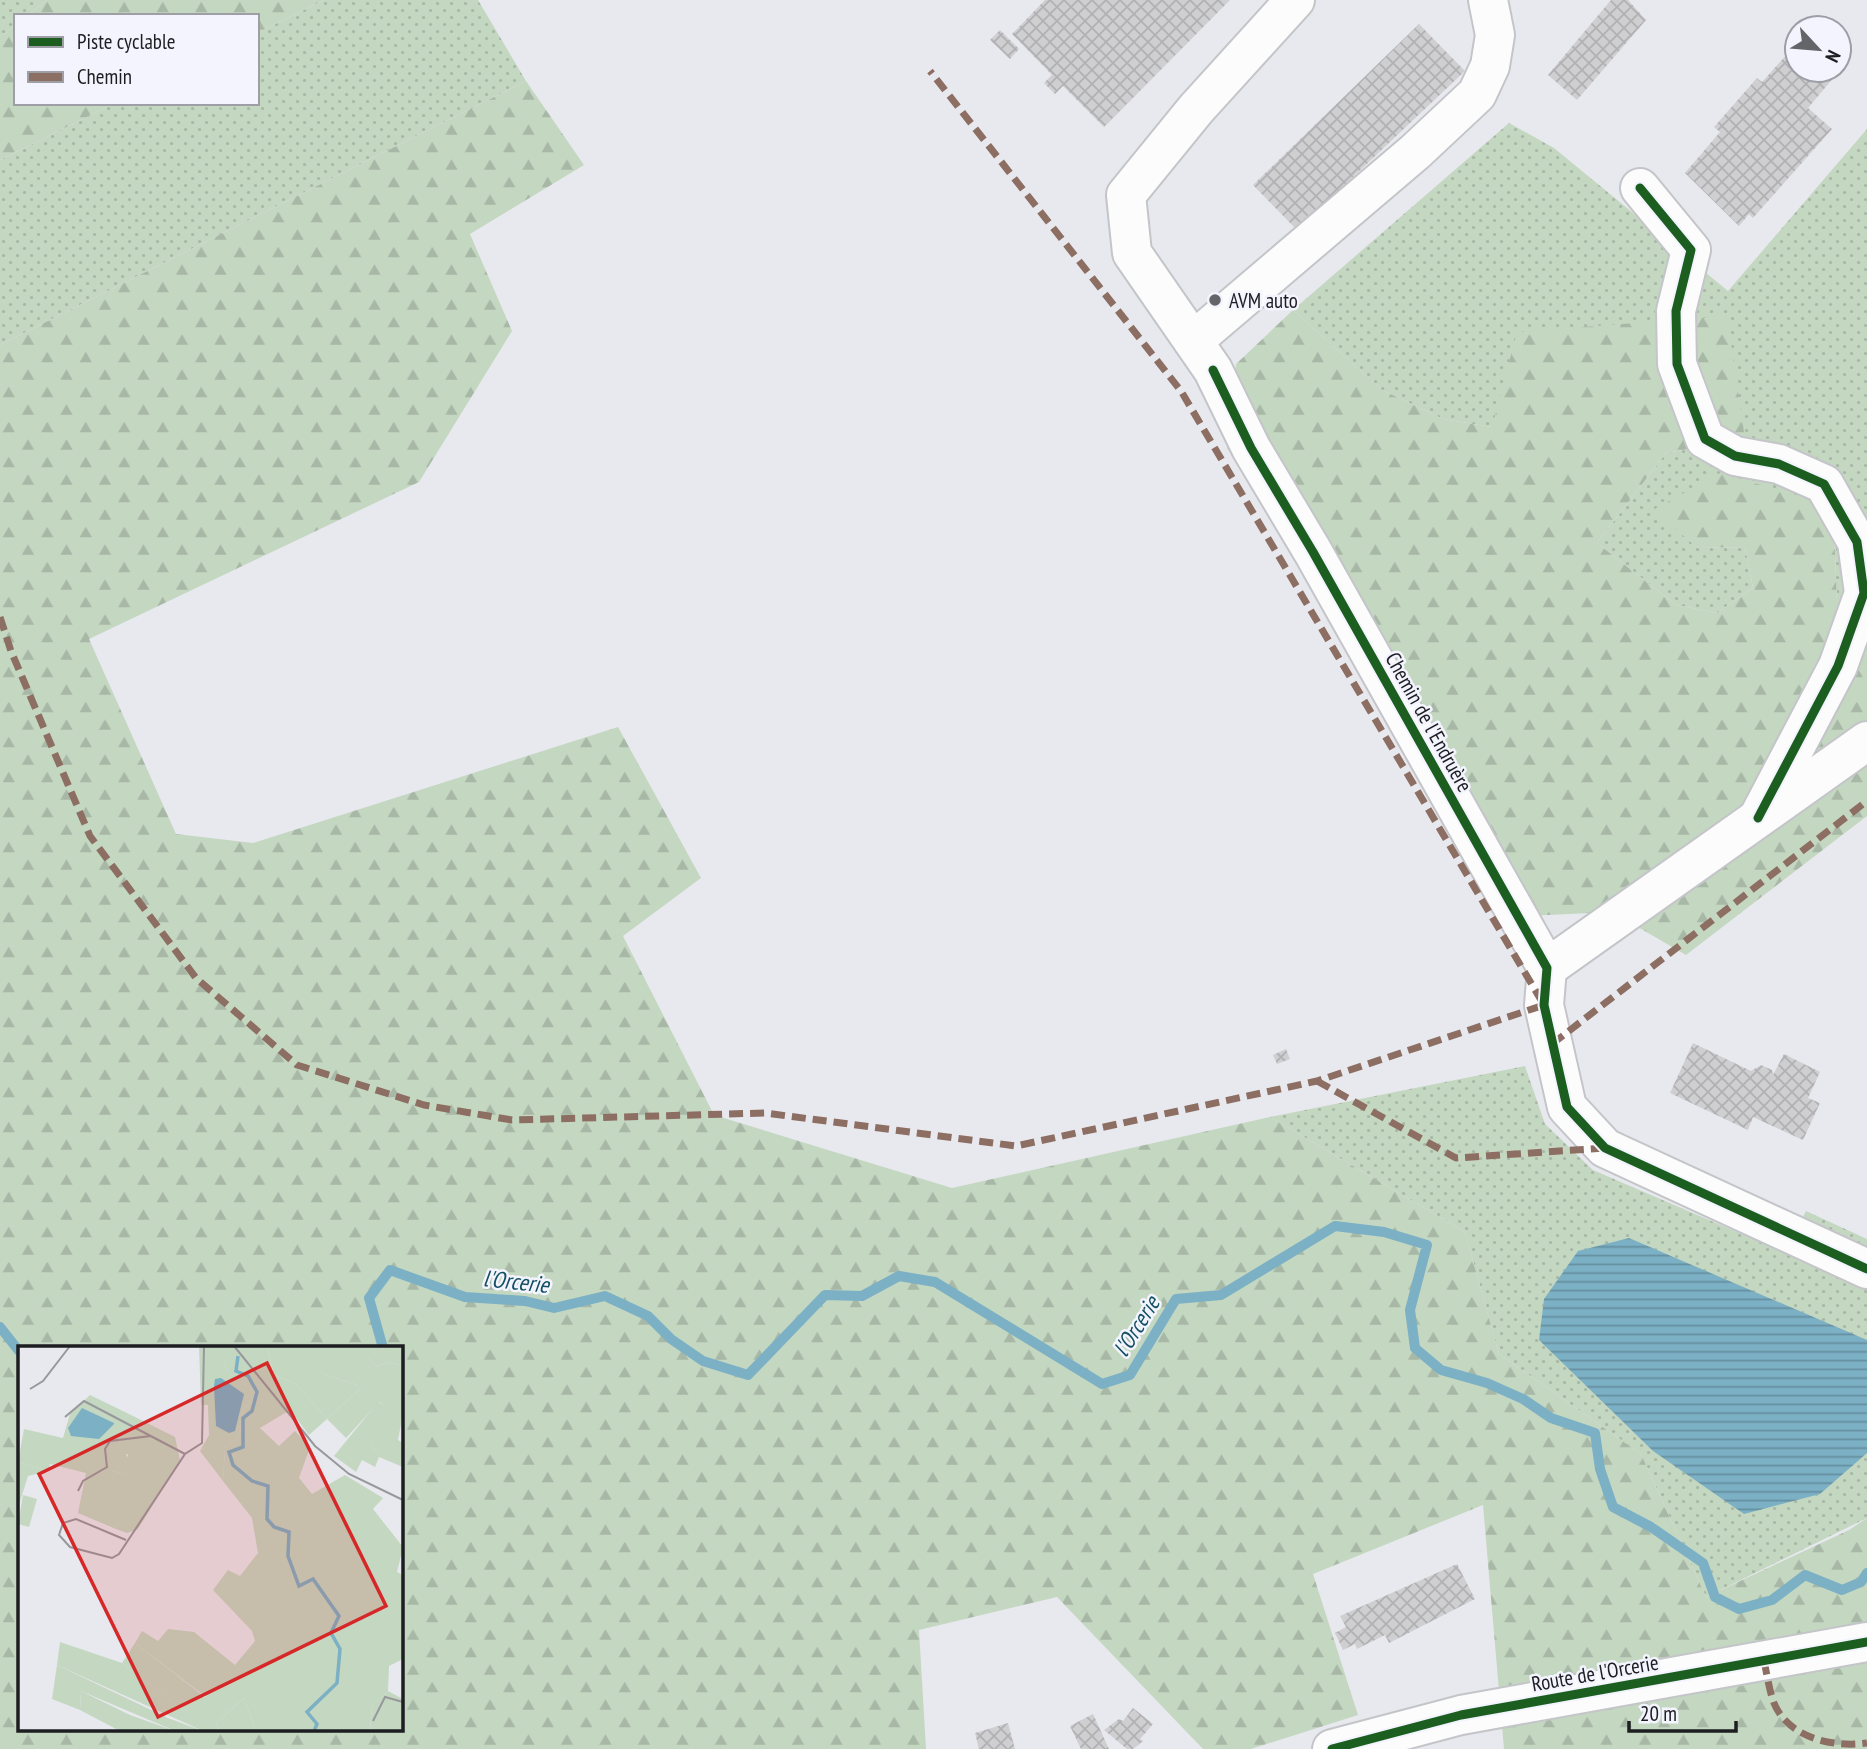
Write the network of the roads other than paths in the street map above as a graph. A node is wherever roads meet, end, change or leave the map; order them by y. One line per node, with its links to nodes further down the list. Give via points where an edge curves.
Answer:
1 (1295, 0): 4 (street, Chemin de l'Endruère, via 1126,195 1132,253)
2 (1488, 0): 4 (street, via 1494,35 1490,66 1477,94)
3 (1640, 188): 6 (street, via 1691,250 1676,311 1677,364 1705,439 1735,456 1779,464 1824,484 1857,542 1864,593 1838,666)
4 (1203, 356): 7 (street, Chemin de l'Endruère)
5 (1867, 741): 6 (street)
6 (1758, 818): 7 (street)
7 (1547, 968): 8 (street, via 1544,1005 1567,1107 1605,1148)
8 (1867, 1269)
9 (1867, 1642): 10 (street, Route de l'Orcerie, via 1461,1715)
10 (1332, 1749)

